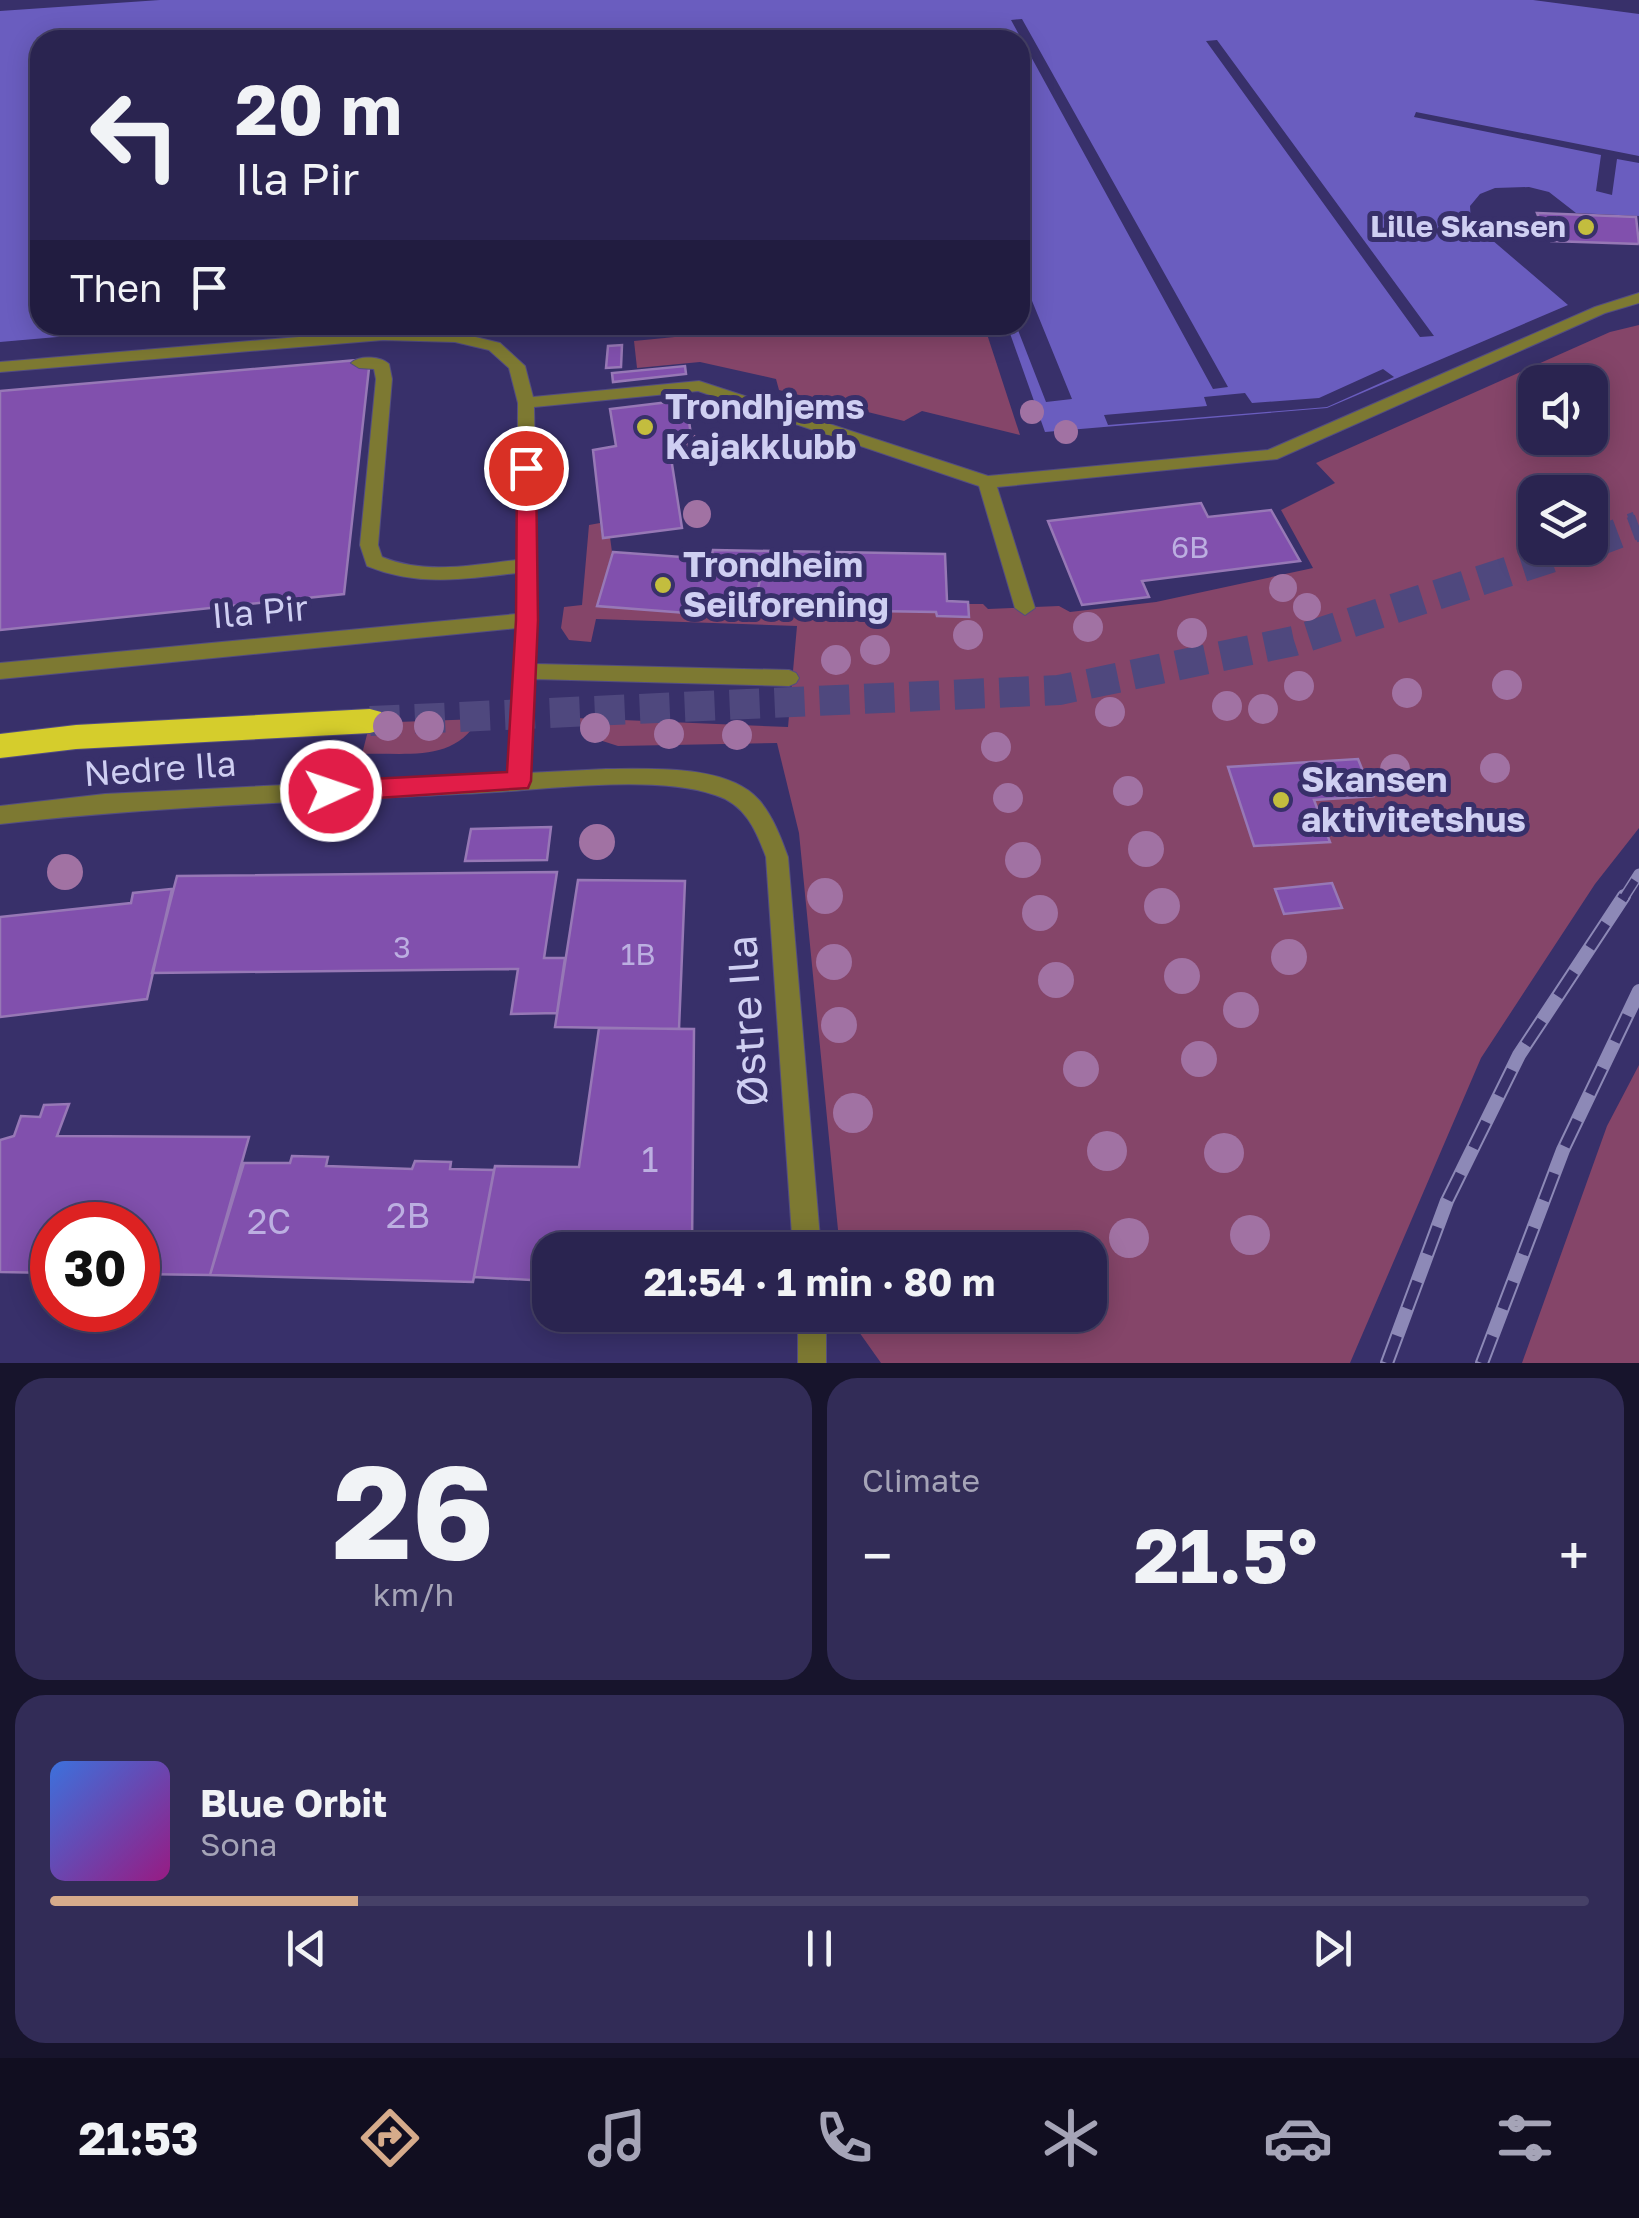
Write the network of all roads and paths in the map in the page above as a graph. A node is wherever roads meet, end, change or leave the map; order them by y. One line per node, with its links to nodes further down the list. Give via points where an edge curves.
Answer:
1 (1639, 298): 5 (street, via 1271,456)
2 (358, 363): 6 (street, via 380,364 384,371 368,545 374,561 397,573 431,575)
3 (0, 367): 4 (street, via 383,335 455,337 494,346 517,366)
4 (526, 403): 5 (street, via 699,386); 6 (street)
5 (987, 482): 7 (street)
6 (528, 565): 8 (street)
7 (1025, 608)
8 (527, 620): 9 (street, Ila Pir); 10 (street)
9 (0, 671)
10 (524, 671): 11 (street); 14 (street)
11 (789, 678)
12 (370, 721): 13 (highway)
13 (0, 746)
14 (519, 781): 15 (street, Nedre Ila, via 682,778); 16 (street, Nedre Ila)
15 (740, 796): 17 (street, Østre Ila, via 765,826 777,856)
16 (0, 814)
17 (806, 1232)
18 (812, 1332): 19 (street)
19 (812, 1363)

